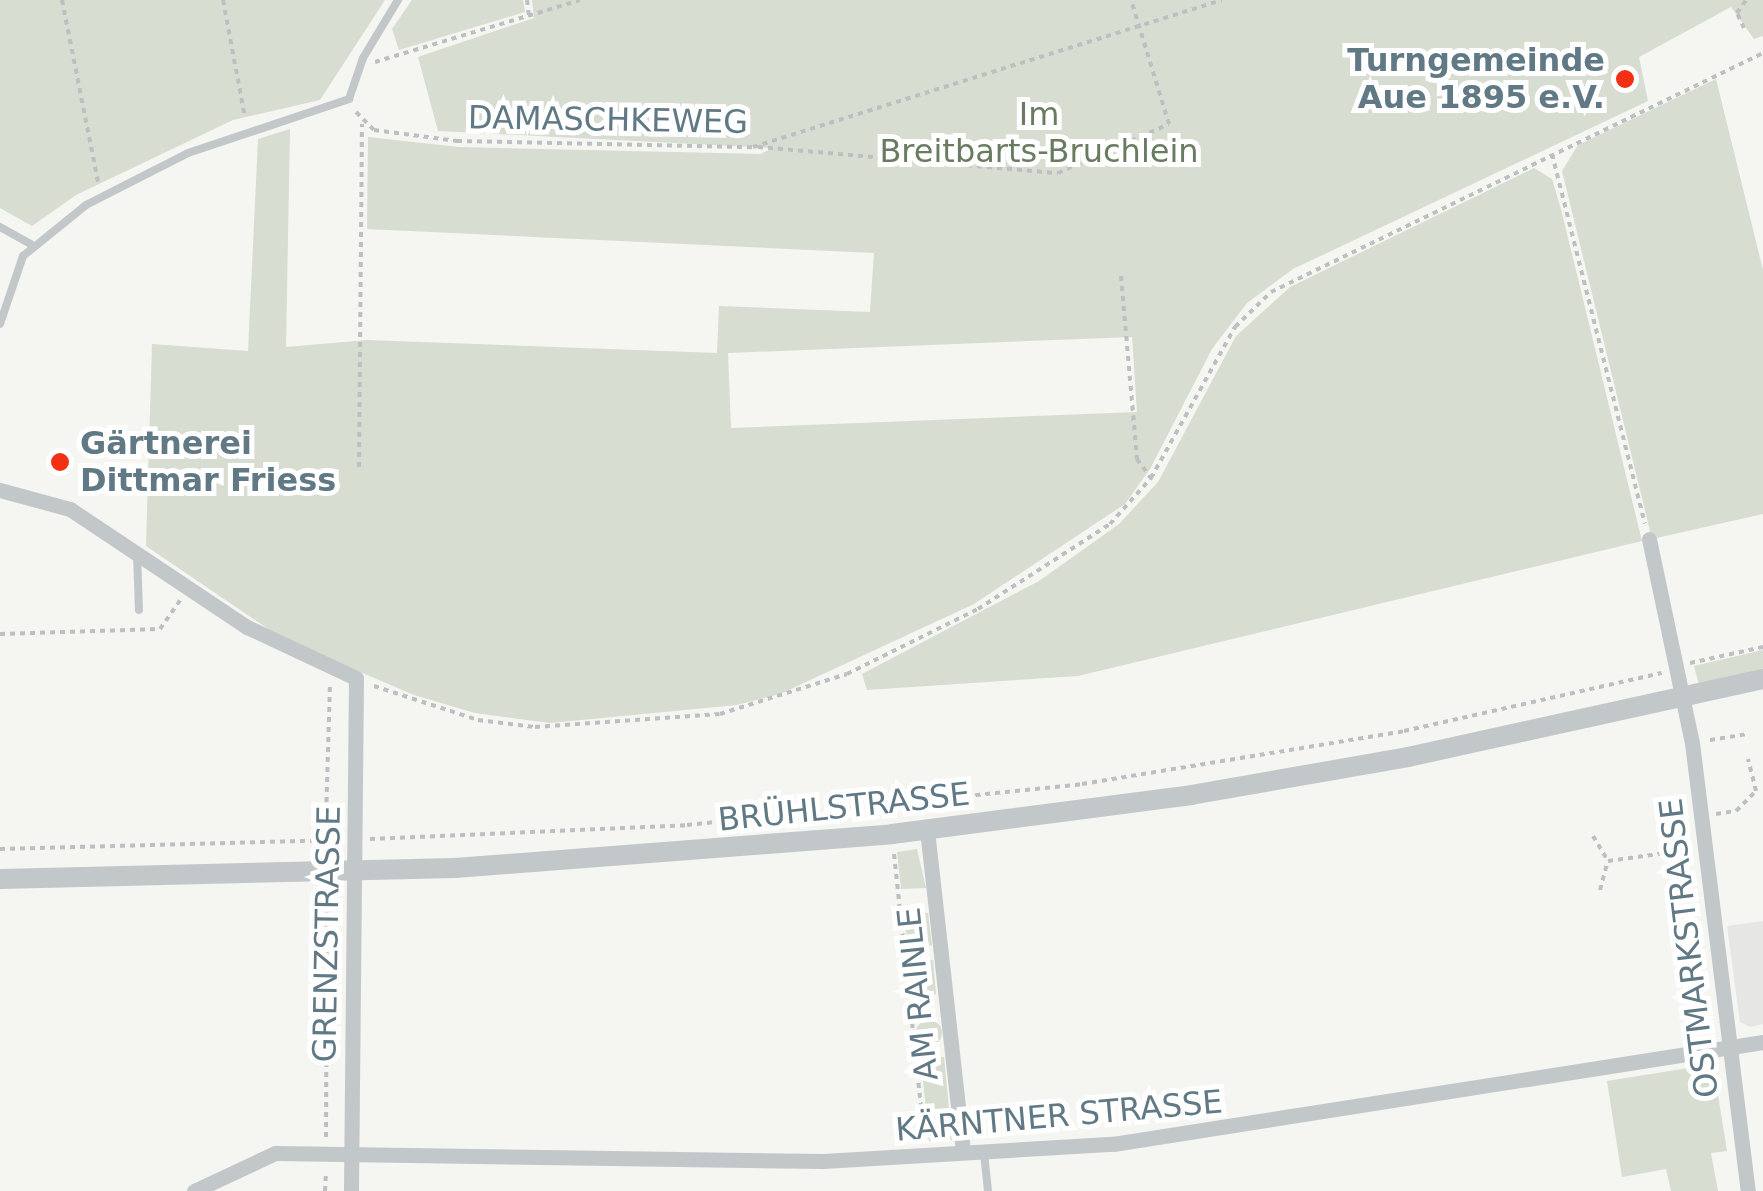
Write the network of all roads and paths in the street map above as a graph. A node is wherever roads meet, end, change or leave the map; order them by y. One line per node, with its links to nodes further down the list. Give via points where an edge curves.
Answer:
1 (62, 0): 19 (path)
2 (222, 0): 16 (path)
3 (398, 0): 13 (lane)
4 (527, 0): 9 (path)
5 (580, 0): 9 (path)
6 (1131, 0): 10 (path)
7 (1222, 0): 10 (path, DAMASCHKEWEG)
8 (1746, 0): 11 (path, via 1737,13)
9 (529, 16): 13 (path, via 376,63)
10 (1140, 26): 17 (path, DAMASCHKEWEG); 17 (path, via 1169,124 1058,173)
11 (1744, 28)
12 (1763, 54): 18 (path)
13 (362, 58): 14 (lane)
14 (349, 99): 15 (path); 16 (lane)
15 (362, 124): 17 (path, DAMASCHKEWEG, via 457,141); 24 (path)
16 (248, 129): 19 (lane)
17 (753, 147)
18 (1552, 154): 25 (path, via 1271,292 1212,361); 27 (path)
19 (103, 195): 21 (lane)
20 (0, 227): 21 (lane)
21 (31, 244): 23 (lane, via 11,279)
22 (1121, 276): 25 (path, via 1137,459)
23 (0, 324)
24 (359, 467)
25 (1151, 478): 35 (path, via 1110,524 978,608 847,674 720,714 535,727 478,720)
26 (0, 490): 28 (street, via 70,509)
27 (1649, 539): 34 (street)
28 (137, 552): 29 (street); 30 (lane)
29 (188, 588): 31 (path, via 160,629); 33 (street)
30 (139, 610)
31 (0, 634)
32 (1763, 646): 34 (path)
33 (331, 667): 35 (street); 46 (path)
34 (1679, 668): 37 (street); 45 (path, via 1404,730 1082,784 688,825)
35 (356, 678): 45 (street, GRENZSTRASSE)
36 (1763, 679): 37 (street, BRÜHLSTRASSE)
37 (1684, 698): 39 (street, OSTMARKSTRASSE); 42 (street, BRÜHLSTRASSE, via 1354,766)
38 (1749, 734): 39 (path)
39 (1692, 743): 41 (street, OSTMARKSTRASSE)
40 (1748, 759): 41 (path, via 1756,791 1736,810)
41 (1701, 816): 47 (street, OSTMARKSTRASSE)
42 (928, 830): 43 (street, BRÜHLSTRASSE); 56 (street, AM RAINLE)
43 (892, 834): 50 (street, BRÜHLSTRASSE, via 689,853); 60 (path)
44 (1593, 836): 49 (path)
45 (356, 840): 46 (path); 50 (street, GRENZSTRASSE)
46 (326, 841): 48 (path); 51 (path)
47 (1706, 848): 49 (path); 55 (street, OSTMARKSTRASSE)
48 (0, 849)
49 (1608, 861): 53 (path)
50 (356, 870): 51 (street, BRÜHLSTRASSE); 59 (street, GRENZSTRASSE)
51 (325, 871): 52 (street, BRÜHLSTRASSE); 58 (path)
52 (0, 880)
53 (1600, 890)
54 (1763, 1042): 55 (street, KÄRNTNER STRASSE)
55 (1730, 1048): 57 (street, KÄRNTNER STRASSE, via 1269,1124); 64 (street, OSTMARKSTRASSE)
56 (963, 1152): 57 (street, KÄRNTNER STRASSE); 60 (street, KÄRNTNER STRASSE)
57 (984, 1153): 63 (lane)
58 (326, 1155): 59 (street, KÄRNTNER STRASSE); 61 (street, KÄRNTNER STRASSE, via 275,1154)
59 (352, 1156): 60 (street, KÄRNTNER STRASSE); 62 (street, GRENZSTRASSE)
60 (927, 1158)
61 (194, 1191)
62 (352, 1191)
63 (988, 1191)
64 (1748, 1191)

